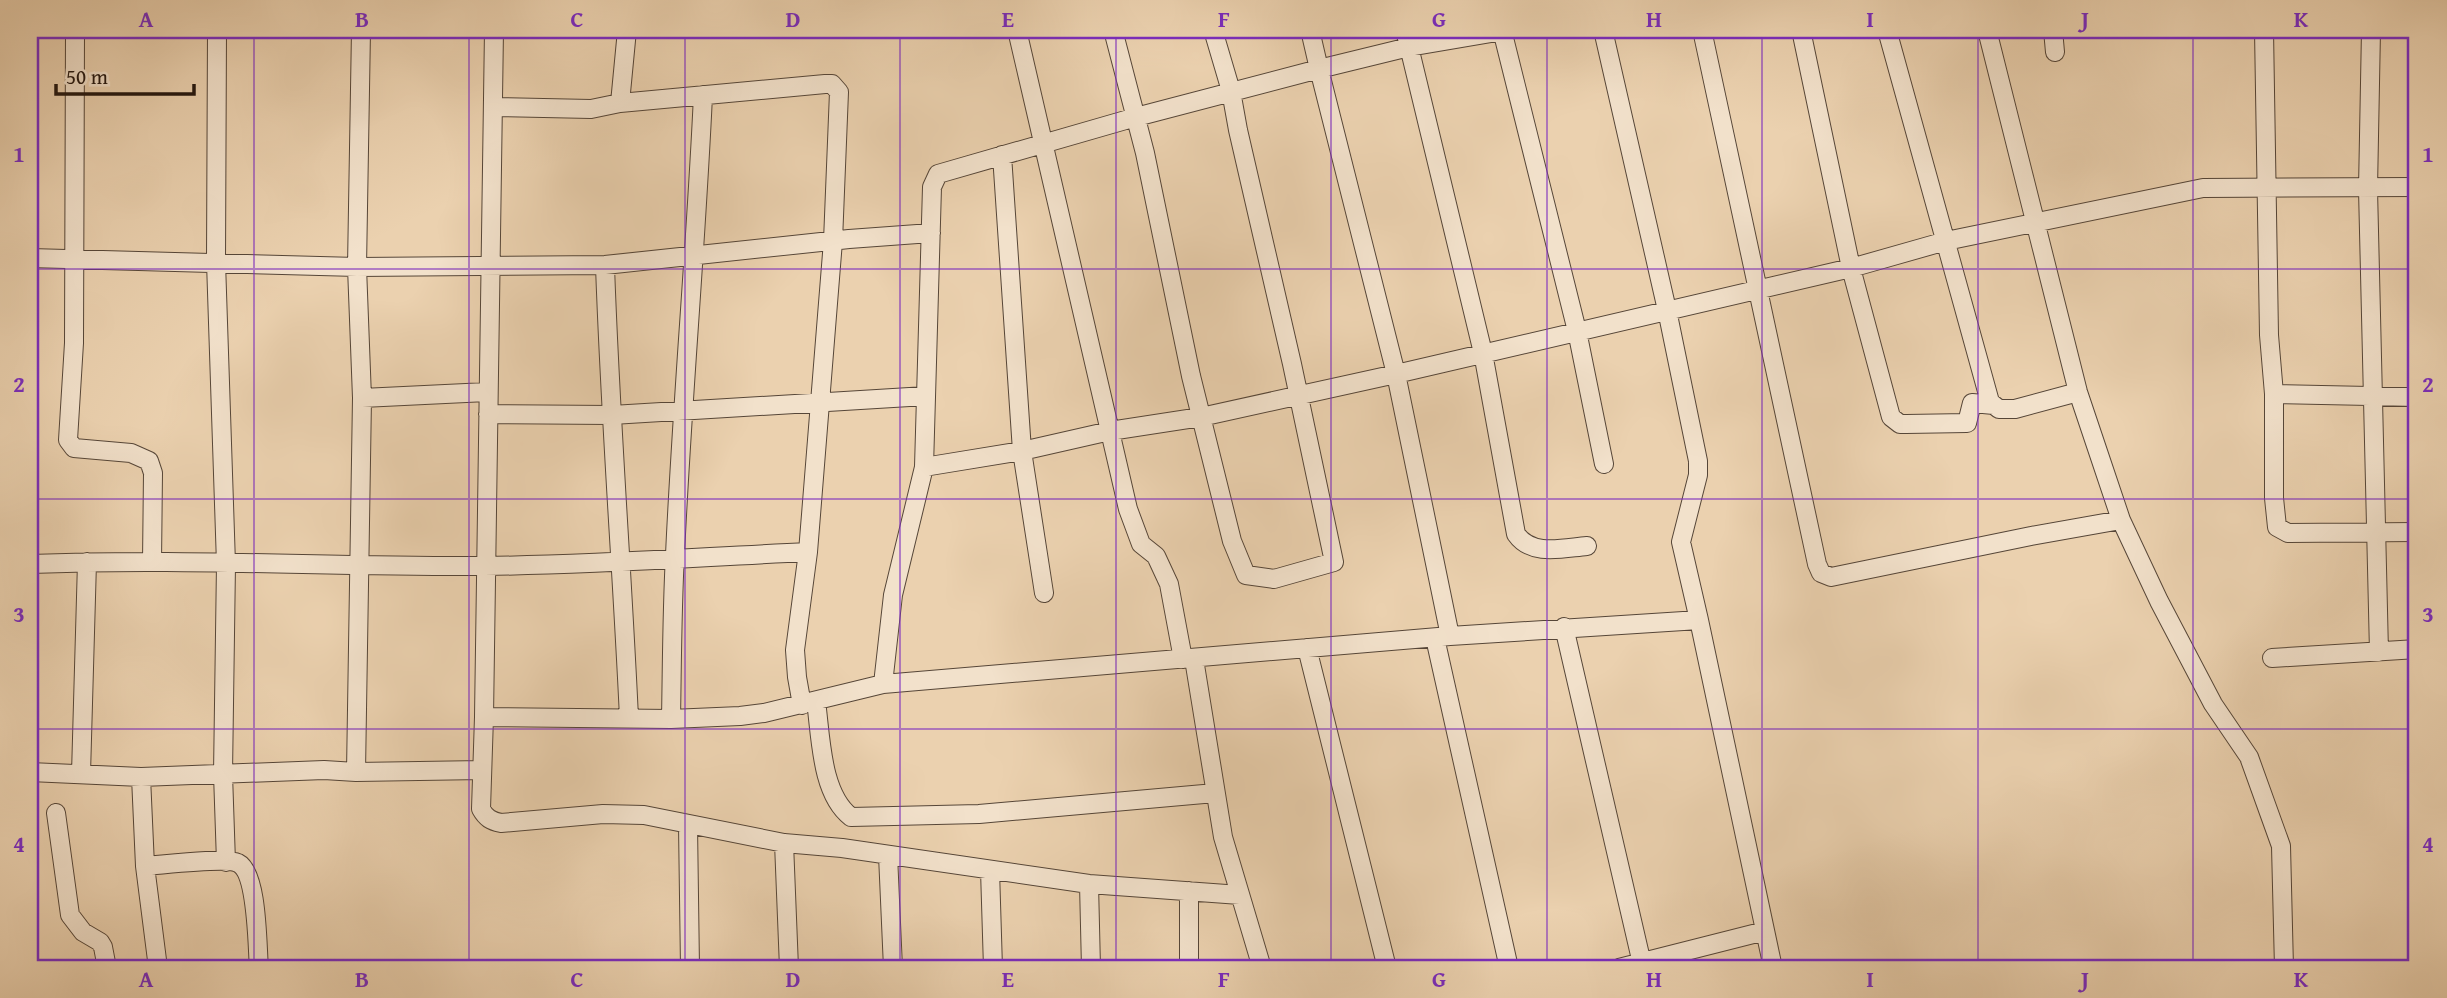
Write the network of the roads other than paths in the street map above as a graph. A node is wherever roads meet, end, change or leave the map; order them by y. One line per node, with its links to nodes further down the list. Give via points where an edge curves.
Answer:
1 (75, 30): 38 (street)
2 (217, 30): 39 (street)
3 (361, 30): 42 (street)
4 (494, 30): 25 (street)
5 (627, 30): 24 (street)
6 (1017, 30): 27 (street)
7 (1113, 30): 26 (street)
8 (1213, 30): 22 (street)
9 (1310, 30): 21 (street)
10 (1505, 30): 19 (street); 46 (street)
11 (1603, 30): 45 (street)
12 (1702, 30): 44 (street)
13 (1801, 30): 43 (street)
14 (1887, 30): 34 (street)
15 (1987, 30): 32 (street)
16 (2053, 30): 20 (street)
17 (2264, 30): 30 (street)
18 (2371, 30): 31 (street)
19 (1407, 38): 21 (street); 47 (street)
20 (2055, 52)
21 (1320, 69): 22 (street); 48 (street)
22 (1231, 91): 26 (street); 53 (street)
23 (704, 95): 24 (street); 35 (street, via 825,84 837,88); 36 (street)
24 (620, 103): 25 (street, via 591,109)
25 (493, 107): 41 (street)
26 (1136, 117): 27 (street); 62 (street)
27 (1043, 143): 28 (street); 63 (street)
28 (1002, 155): 33 (street, via 938,174 932,187); 64 (street)
29 (2417, 187): 31 (street)
30 (2267, 188): 31 (street); 32 (street, via 2203,188); 51 (street)
31 (2368, 189): 56 (street)
32 (2036, 222): 34 (street); 49 (street)
33 (931, 233): 35 (street); 52 (street)
34 (1946, 240): 43 (street); 58 (street, via 1988,398)
35 (833, 241): 36 (street); 57 (street)
36 (695, 256): 40 (street); 59 (street)
37 (30, 258): 38 (street)
38 (73, 258): 39 (street); 76 (street, via 68,439 74,448 131,453 149,461 153,473)
39 (216, 262): 42 (street); 79 (street)
40 (605, 265): 41 (street); 61 (street)
41 (491, 266): 42 (street); 50 (street)
42 (357, 267): 55 (street)
43 (1851, 268): 44 (street); 58 (street, via 1889,413 1895,421 1967,423 1972,403)
44 (1759, 288): 45 (street); 67 (street, via 1821,573 1831,577)
45 (1667, 310): 46 (street); 83 (street, via 1698,461 1681,542)
46 (1577, 331): 47 (street); 65 (street)
47 (1483, 353): 48 (street); 72 (street, via 1516,534 1537,550)
48 (1396, 374): 53 (street); 85 (street)
49 (2078, 392): 58 (street, via 2015,409); 67 (street)
50 (487, 393): 55 (street); 60 (street)
51 (2274, 394): 56 (street); 69 (street, via 2274,498)
52 (926, 396): 57 (street); 66 (street)
53 (1298, 396): 62 (street); 62 (street, via 1334,562 1274,579 1246,575 1232,541)
54 (2417, 397): 56 (street)
55 (362, 398): 80 (street)
56 (2372, 398): 70 (street)
57 (818, 402): 59 (street); 73 (street)
58 (1994, 405)
59 (683, 411): 61 (street); 74 (street)
60 (488, 414): 61 (street); 81 (street)
61 (612, 415): 77 (street)
62 (1201, 416): 63 (street)
63 (1110, 431): 64 (street); 90 (street, via 1136,533 1156,556 1169,584)
64 (1022, 451): 66 (street); 82 (street)
65 (1604, 464)
66 (924, 467): 91 (street, via 892,595)
67 (2121, 520): 131 (street, via 2213,704 2254,769 2281,846)
68 (2261, 522): 69 (street)
69 (2281, 531): 70 (street)
70 (2378, 531): 71 (street); 88 (street)
71 (2417, 532)
72 (1587, 546)
73 (808, 552): 74 (street); 92 (street, via 795,650 797,677)
74 (674, 558): 77 (street); 95 (street)
75 (87, 562): 76 (street); 78 (street); 99 (street)
76 (152, 562): 79 (street)
77 (622, 563): 81 (street); 94 (street)
78 (30, 564)
79 (226, 564): 80 (street); 100 (street)
80 (359, 565): 81 (street); 98 (street)
81 (486, 566): 93 (street)
82 (1044, 593)
83 (1699, 620): 84 (street); 115 (street)
84 (1564, 628): 85 (street); 116 (street)
85 (1442, 637): 86 (street); 128 (street)
86 (1307, 648): 90 (street); 127 (street)
87 (2417, 649): 88 (street)
88 (2379, 652): 89 (street)
89 (2272, 658)
90 (1189, 659): 91 (street); 102 (street)
91 (883, 684): 92 (street)
92 (809, 703): 95 (street, via 753,715); 104 (street, via 830,789)
93 (484, 717): 94 (street); 96 (street)
94 (629, 718): 95 (street)
95 (671, 719)
96 (482, 769): 98 (street); 105 (street, via 481,809 494,822 624,814)
97 (30, 772): 99 (street)
98 (356, 772): 100 (street)
99 (81, 774): 101 (street)
100 (223, 774): 101 (street); 109 (street)
101 (141, 777): 110 (street)
102 (1214, 793): 104 (street, via 979,814); 114 (street)
103 (56, 813): 117 (street, via 71,915 83,932 100,942)
104 (852, 817): 107 (street)
105 (688, 825): 106 (street); 120 (street)
106 (784, 843): 107 (street); 121 (street)
107 (842, 848): 108 (street)
108 (888, 855): 111 (street); 122 (street)
109 (226, 862): 110 (street); 119 (street, via 240,864 252,885)
110 (145, 866): 118 (street)
111 (990, 870): 112 (street); 123 (street)
112 (1089, 884): 113 (street); 124 (street)
113 (1189, 891): 114 (street); 125 (street)
114 (1240, 895): 126 (street)
115 (1765, 931): 116 (street); 130 (street)
116 (1642, 966): 129 (street)
117 (107, 968)
118 (158, 968)
119 (259, 968)
120 (690, 968)
121 (789, 968)
122 (893, 968)
123 (993, 968)
124 (1091, 968)
125 (1189, 968)
126 (1262, 968)
127 (1387, 968)
128 (1510, 968)
129 (1619, 968)
130 (1773, 968)
131 (2284, 968)

